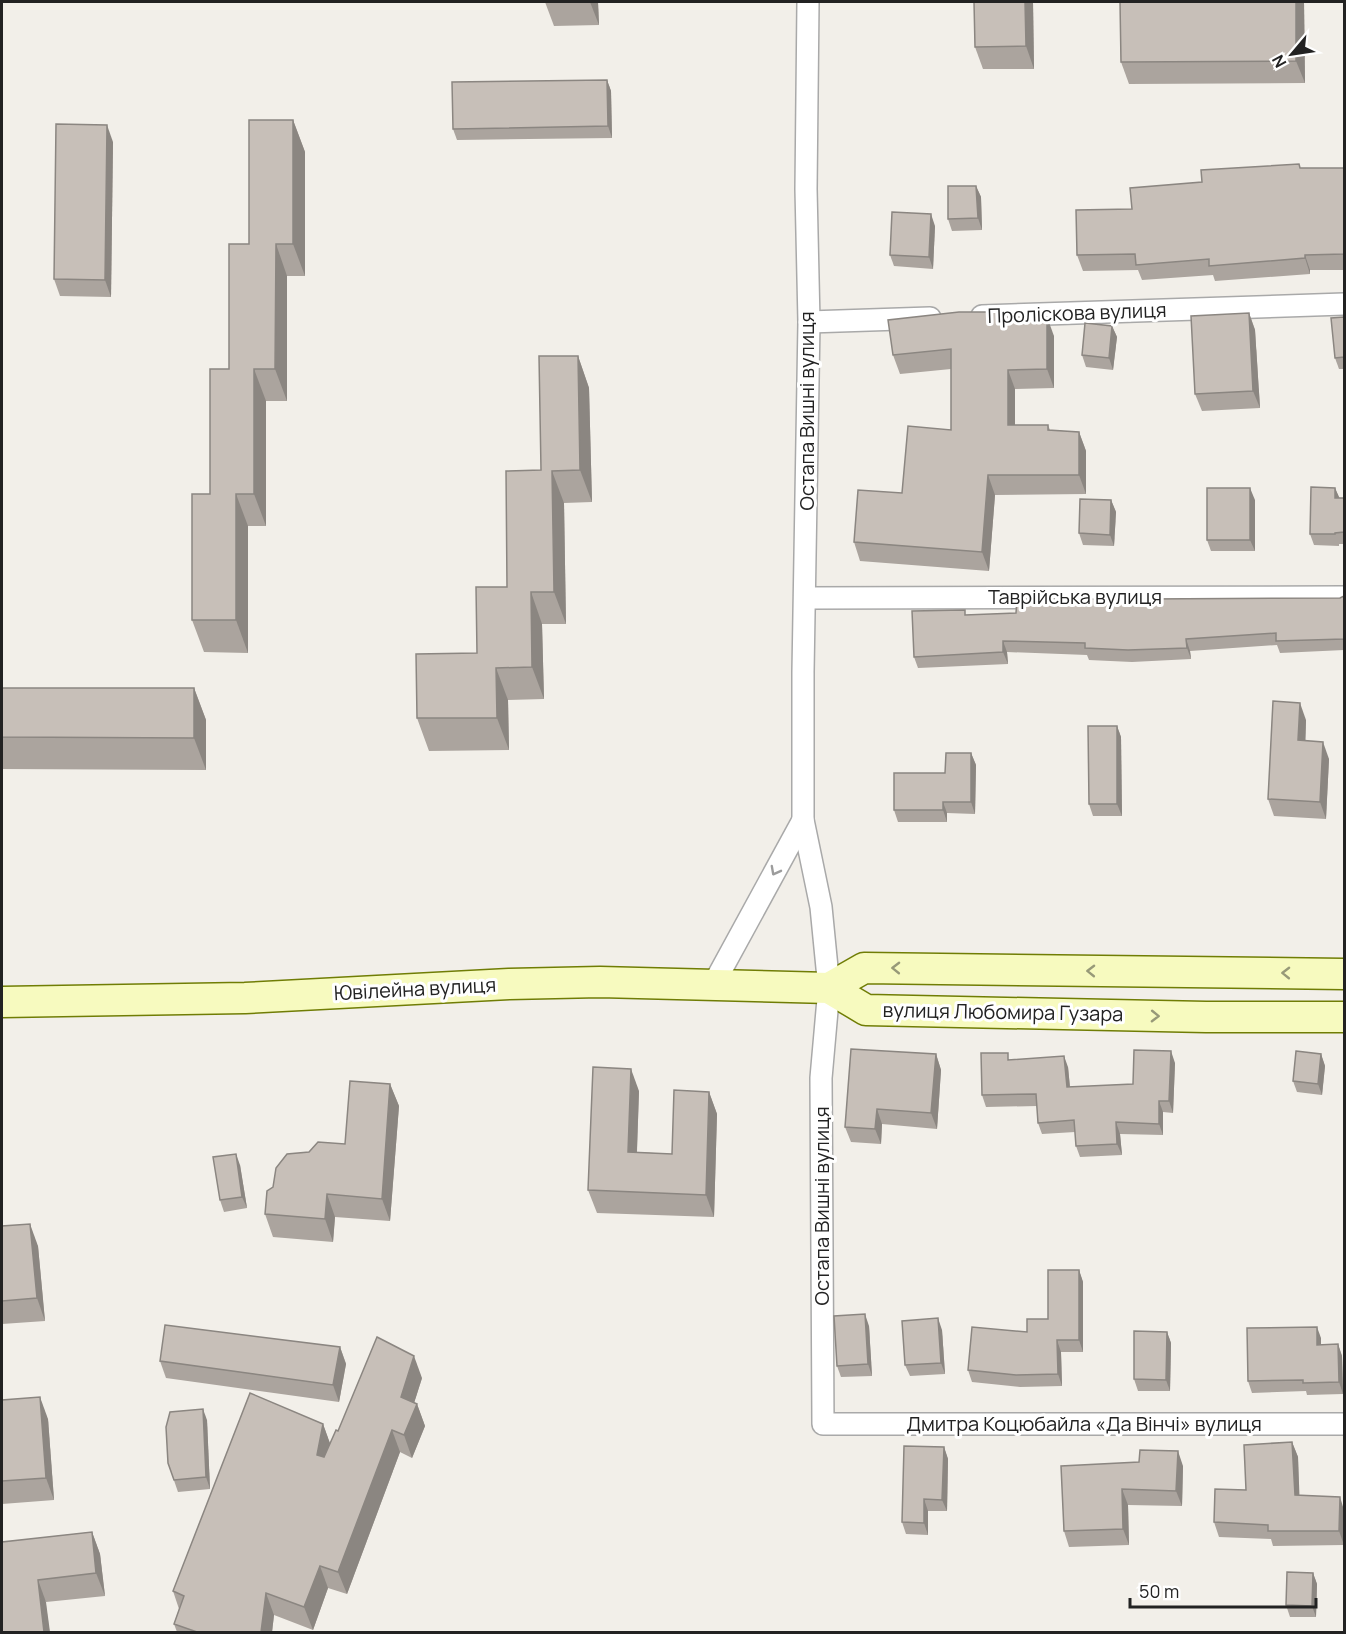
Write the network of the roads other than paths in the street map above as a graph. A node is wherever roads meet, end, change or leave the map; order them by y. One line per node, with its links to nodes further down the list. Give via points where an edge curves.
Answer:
1 (808, 2): 3 (street, Остапа Вишні вулиця)
2 (1344, 304): 3 (street, Проліскова вулиця)
3 (809, 322): 5 (street, Остапа Вишні вулиця)
4 (1344, 597): 5 (street, Таврійська вулиця)
5 (806, 598): 6 (street, Остапа Вишні вулиця)
6 (803, 820): 8 (street, one-way to 8); 9 (street, Остапа Вишні вулиця, via 821,907)
7 (1344, 974): 9 (street, one-way to 9, via 864,968)
8 (713, 985): 9 (street, Ювілейна вулиця); 10 (street, Ювілейна вулиця, via 509,984 245,998)
9 (829, 988): 11 (street, вулиця Любомира Гузара, one-way to 11, via 866,1010); 12 (street, Остапа Вишні вулиця, via 821,1078)
10 (2, 1002)
11 (1344, 1017)
12 (824, 1424): 13 (street, Дмитра Коцюбайла «Да Вінчі» вулиця)
13 (1344, 1424)

